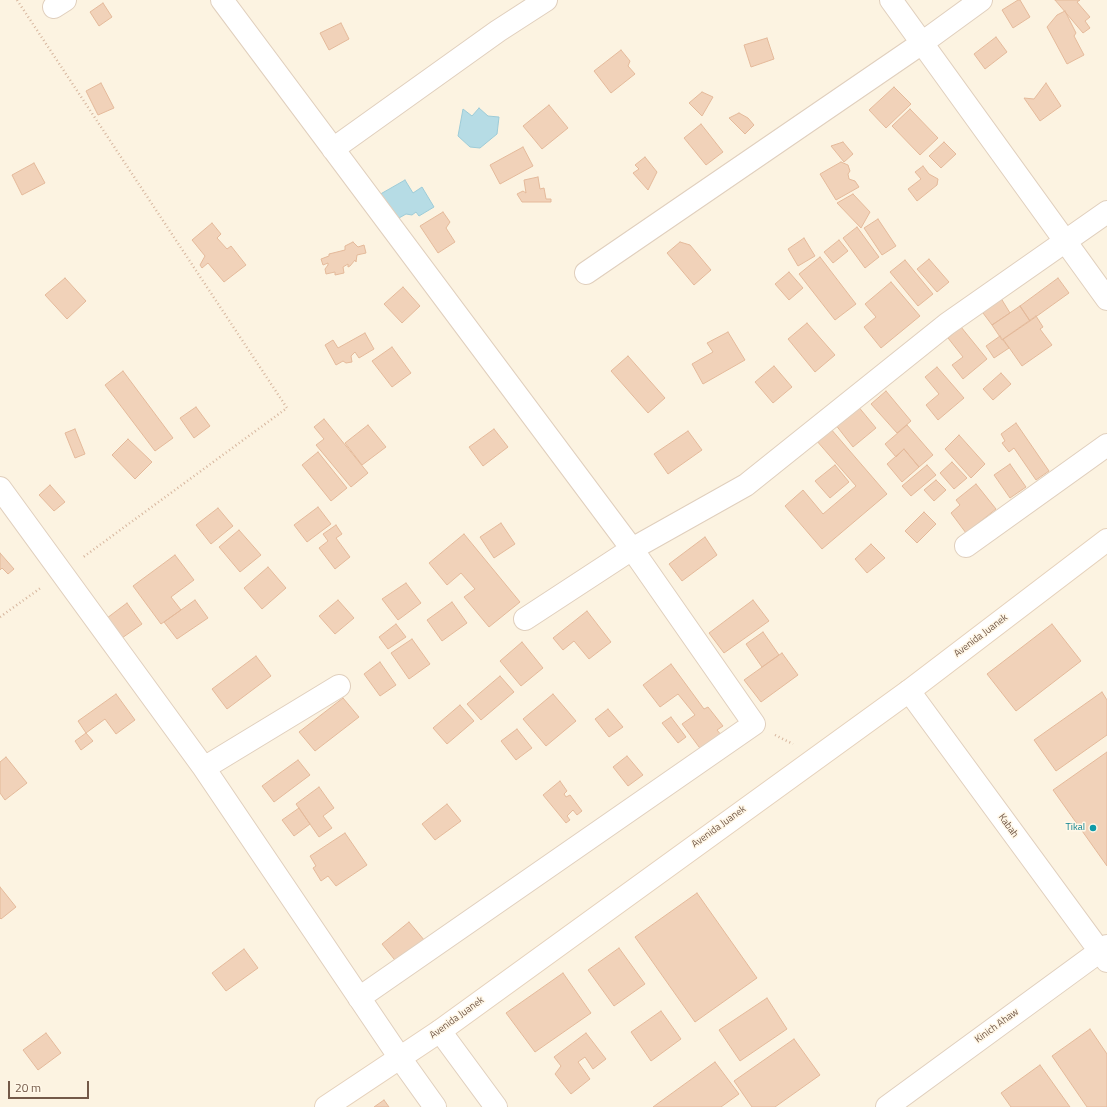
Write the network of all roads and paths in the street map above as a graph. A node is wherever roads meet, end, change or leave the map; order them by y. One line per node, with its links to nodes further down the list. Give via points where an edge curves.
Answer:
1 (17, 0): 17 (path, via 287,408)
2 (222, 0): 7 (street)
3 (546, 0): 7 (street, via 498,31)
4 (891, 0): 6 (street)
5 (981, 0): 6 (street)
6 (922, 43): 9 (street); 10 (street)
7 (333, 149): 16 (street)
8 (1107, 212): 9 (street)
9 (1064, 241): 11 (street); 16 (street, via 947,324 746,485)
10 (586, 274)
11 (1107, 299)
12 (1107, 445): 15 (street)
13 (0, 488): 17 (street)
14 (1107, 540): 21 (street, Avenida Juanek)
15 (966, 546)
16 (632, 549): 19 (street); 22 (street)
17 (62, 573): 18 (path); 24 (street)
18 (0, 617)
19 (525, 620)
20 (339, 686): 24 (street)
21 (909, 691): 23 (street, Avenida Juanek); 25 (street, Kabah)
22 (754, 724): 23 (path); 26 (street)
23 (817, 756): 27 (street, Avenida Juanek)
24 (204, 768): 26 (street)
25 (1105, 953): 32 (street, Kinich Ahaw)
26 (360, 998): 28 (street)
27 (440, 1031): 28 (street, Avenida Juanek); 31 (street)
28 (400, 1058): 29 (street, Avenida Juanek); 30 (street)
29 (326, 1107)
30 (435, 1107)
31 (496, 1107)
32 (887, 1107)

